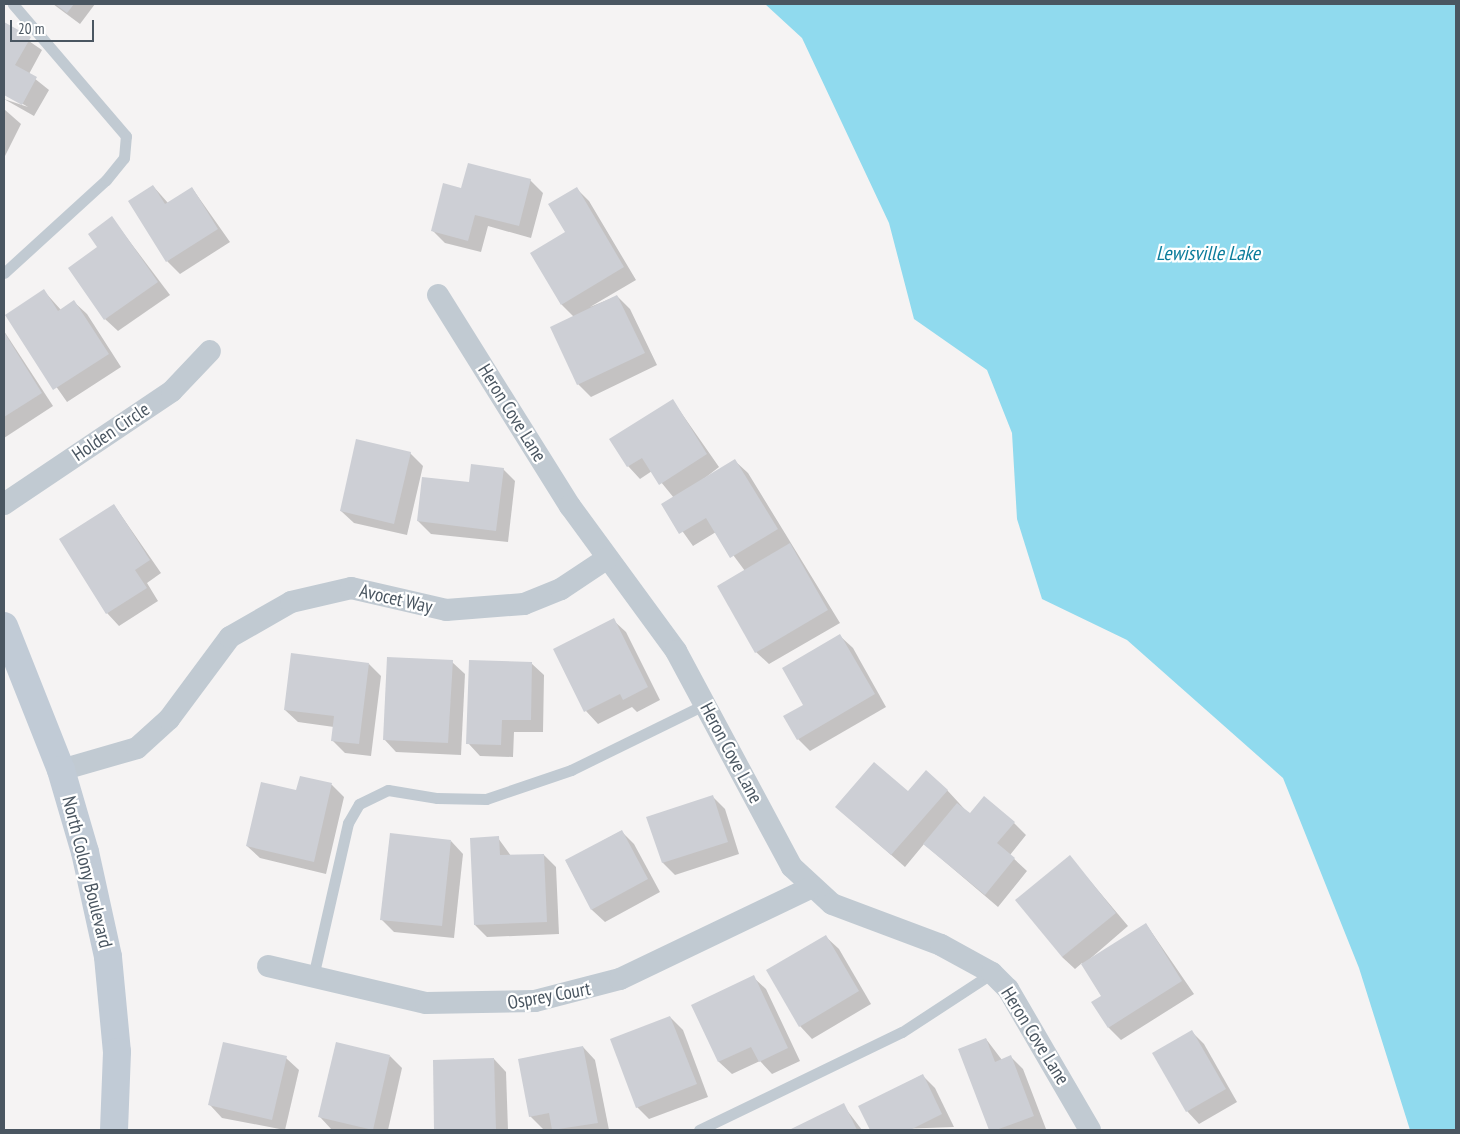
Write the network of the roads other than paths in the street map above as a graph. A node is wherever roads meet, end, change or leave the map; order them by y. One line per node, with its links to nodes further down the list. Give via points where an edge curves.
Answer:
1 (13, 4): 2 (lane, via 126,136 124,158 106,180)
2 (4, 273)
3 (438, 295): 6 (street, Heron Cove Lane)
4 (210, 351): 5 (street, Holden Circle, via 172,391)
5 (4, 504)
6 (606, 559): 8 (street, Heron Cove Lane, via 676,651); 9 (street, Avocet Way, via 561,589 524,604 446,610 351,588 291,602 230,636 169,719 137,748)
7 (5, 633): 9 (main road, North Colony Boulevard)
8 (706, 704): 10 (street, Heron Cove Lane, via 772,834); 13 (lane, via 571,770 486,799 437,798 388,790 366,799 348,823)
9 (61, 770): 14 (main road, North Colony Boulevard, via 108,957 117,1052)
10 (812, 887): 12 (street, Heron Cove Lane, via 832,904 941,945); 13 (street, Osprey Court, via 620,979 570,995 505,1005 426,1003)
11 (268, 966): 13 (street, Osprey Court)
12 (992, 973): 15 (lane, via 902,1032); 16 (street, Heron Cove Lane, via 1013,997)
13 (313, 977)
14 (114, 1130)
15 (699, 1130)
16 (1090, 1130)

